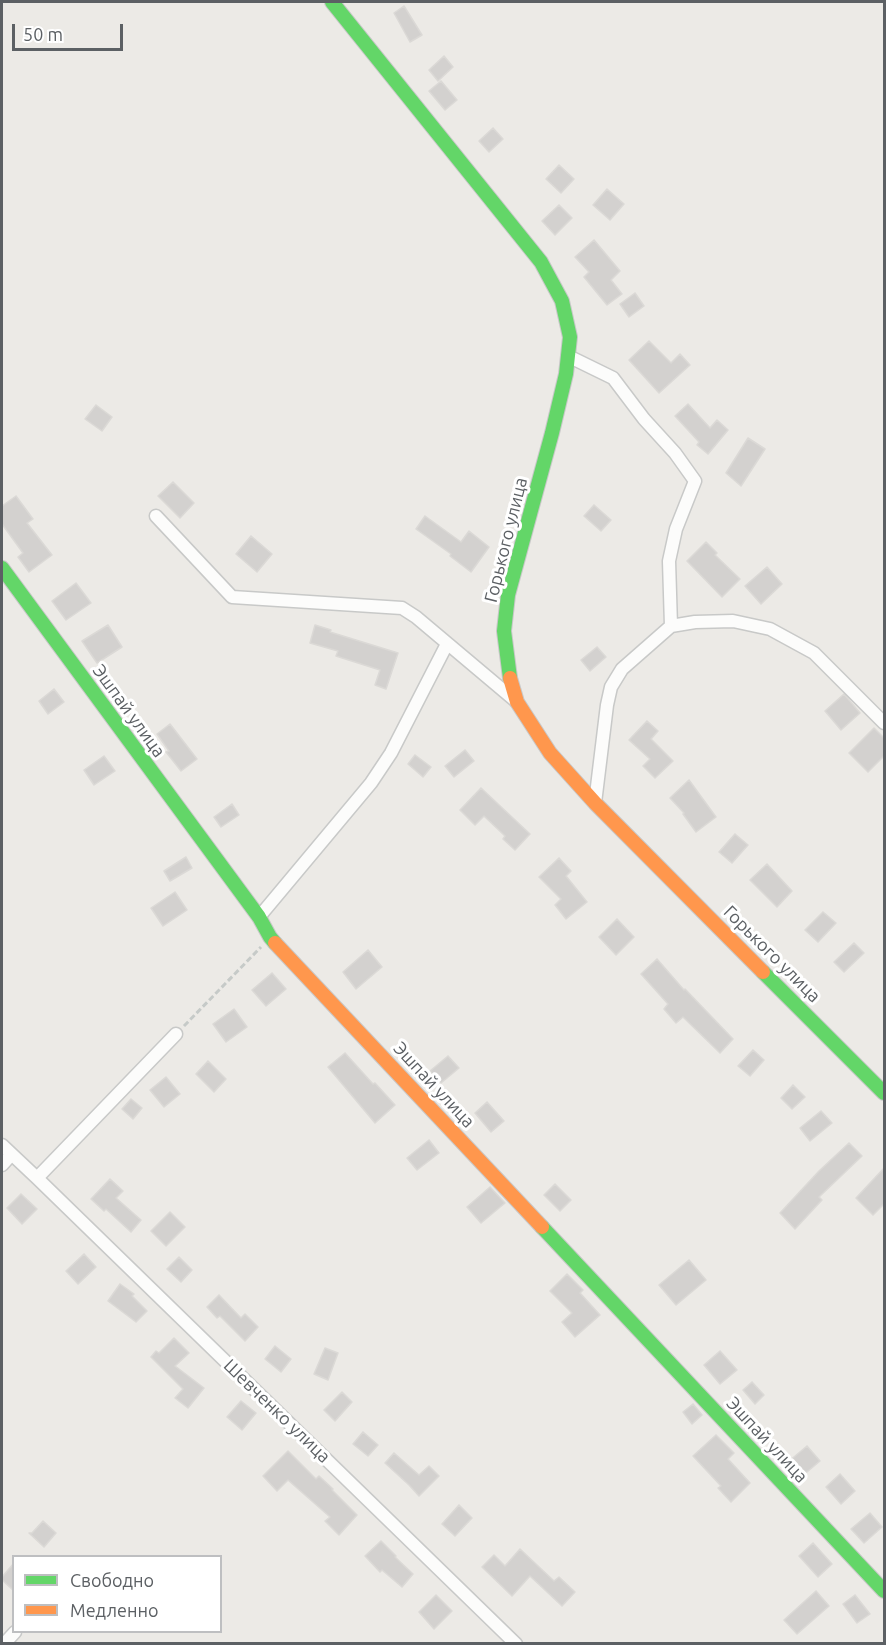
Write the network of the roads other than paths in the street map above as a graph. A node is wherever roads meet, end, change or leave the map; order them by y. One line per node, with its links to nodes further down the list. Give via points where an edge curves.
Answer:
1 (332, 2): 2 (street, Горького улица, via 541,262 562,301 570,337)
2 (568, 356): 5 (street, via 613,378 695,482 676,529 669,561); 7 (street, Горького улица, via 552,434 508,595 504,631 508,671)
3 (156, 516): 6 (street, via 232,597 402,608)
4 (2, 568): 10 (street, Эшпай улица)
5 (671, 626): 8 (street, via 733,621 770,629 814,653); 9 (street, via 622,669 611,687)
6 (447, 644): 7 (street); 10 (street, via 391,753 371,783)
7 (517, 702): 9 (street, Горького улица, via 550,753)
8 (885, 723)
9 (596, 803): 12 (street, Горького улица)
10 (259, 917): 17 (street, Эшпай улица, via 270,937)
11 (177, 1034): 16 (street)
12 (885, 1093)
13 (2, 1145): 14 (street, Шевченко улица)
14 (11, 1155): 15 (street); 16 (street, Шевченко улица)
15 (2, 1165)
16 (38, 1178): 18 (street, Шевченко улица)
17 (885, 1591)
18 (516, 1644)

